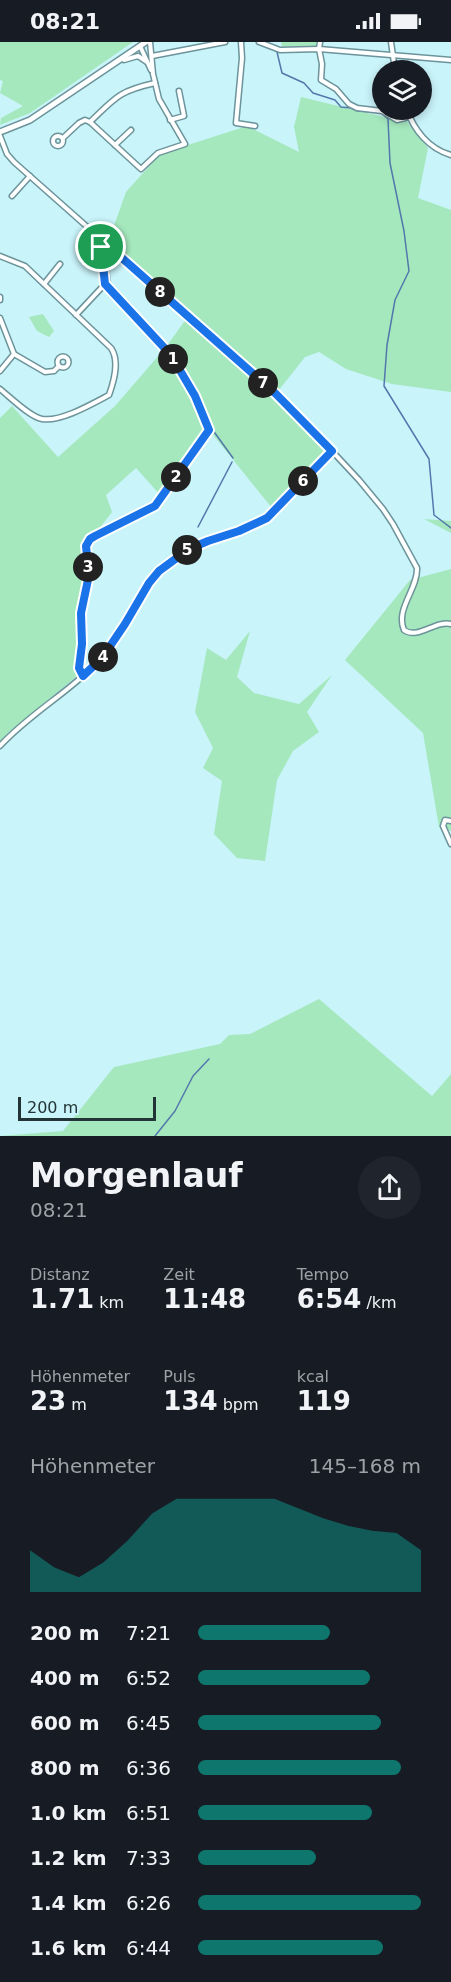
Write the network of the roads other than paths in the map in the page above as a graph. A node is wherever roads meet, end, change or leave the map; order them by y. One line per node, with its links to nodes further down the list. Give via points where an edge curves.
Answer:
1 (148, 42): 7 (main road); 10 (street)
2 (225, 42): 10 (street)
3 (241, 42): 22 (street, via 236,123)
4 (259, 42): 8 (street, via 277,50)
5 (320, 42): 8 (street)
6 (391, 42): 9 (street)
7 (140, 46): 13 (street); 14 (main road)
8 (319, 49): 9 (street); 18 (street, via 321,80 349,104)
9 (393, 55): 11 (street); 12 (street)
10 (152, 56): 15 (street)
11 (394, 60)
12 (451, 60)
13 (147, 62): 14 (street, via 138,56 128,57); 15 (street)
14 (104, 69): 24 (main road, via 30,120)
15 (153, 74): 16 (street)
16 (154, 83): 19 (street); 21 (street, via 117,96)
17 (179, 91): 19 (street, via 184,116)
18 (372, 110)
19 (170, 120): 26 (street, via 185,144 158,153 141,169)
20 (411, 120): 27 (street, via 424,139 439,152)
21 (90, 122): 25 (street, via 79,123); 26 (street)
22 (255, 126)
23 (131, 130): 26 (street)
24 (0, 134): 28 (street, via 10,158)
25 (63, 138)
26 (115, 145)
27 (451, 155)
28 (30, 176): 29 (street); 30 (street)
29 (12, 196)
30 (105, 243): 34 (street, via 101,247); 41 (street, via 276,394)
31 (0, 256): 33 (street, via 25,266)
32 (60, 264): 33 (street)
33 (44, 284): 35 (street)
34 (105, 284): 35 (street); 43 (street, via 171,355 209,430 155,506 95,536 86,546 89,575 81,613 79,668)
35 (76, 315): 40 (street, via 116,355 109,395 60,417 42,419)
36 (0, 318): 37 (street)
37 (14, 354): 38 (street, via 45,372); 39 (street)
38 (59, 366)
39 (0, 371)
40 (0, 389)
41 (332, 451): 42 (street, via 383,509 416,564 417,575 403,615 404,630 413,633); 43 (street, via 267,518 189,549 159,571 102,658)
42 (451, 624)
43 (83, 676): 44 (street)
44 (0, 746)
45 (451, 821): 46 (street, via 445,820 443,826)
46 (451, 844)

